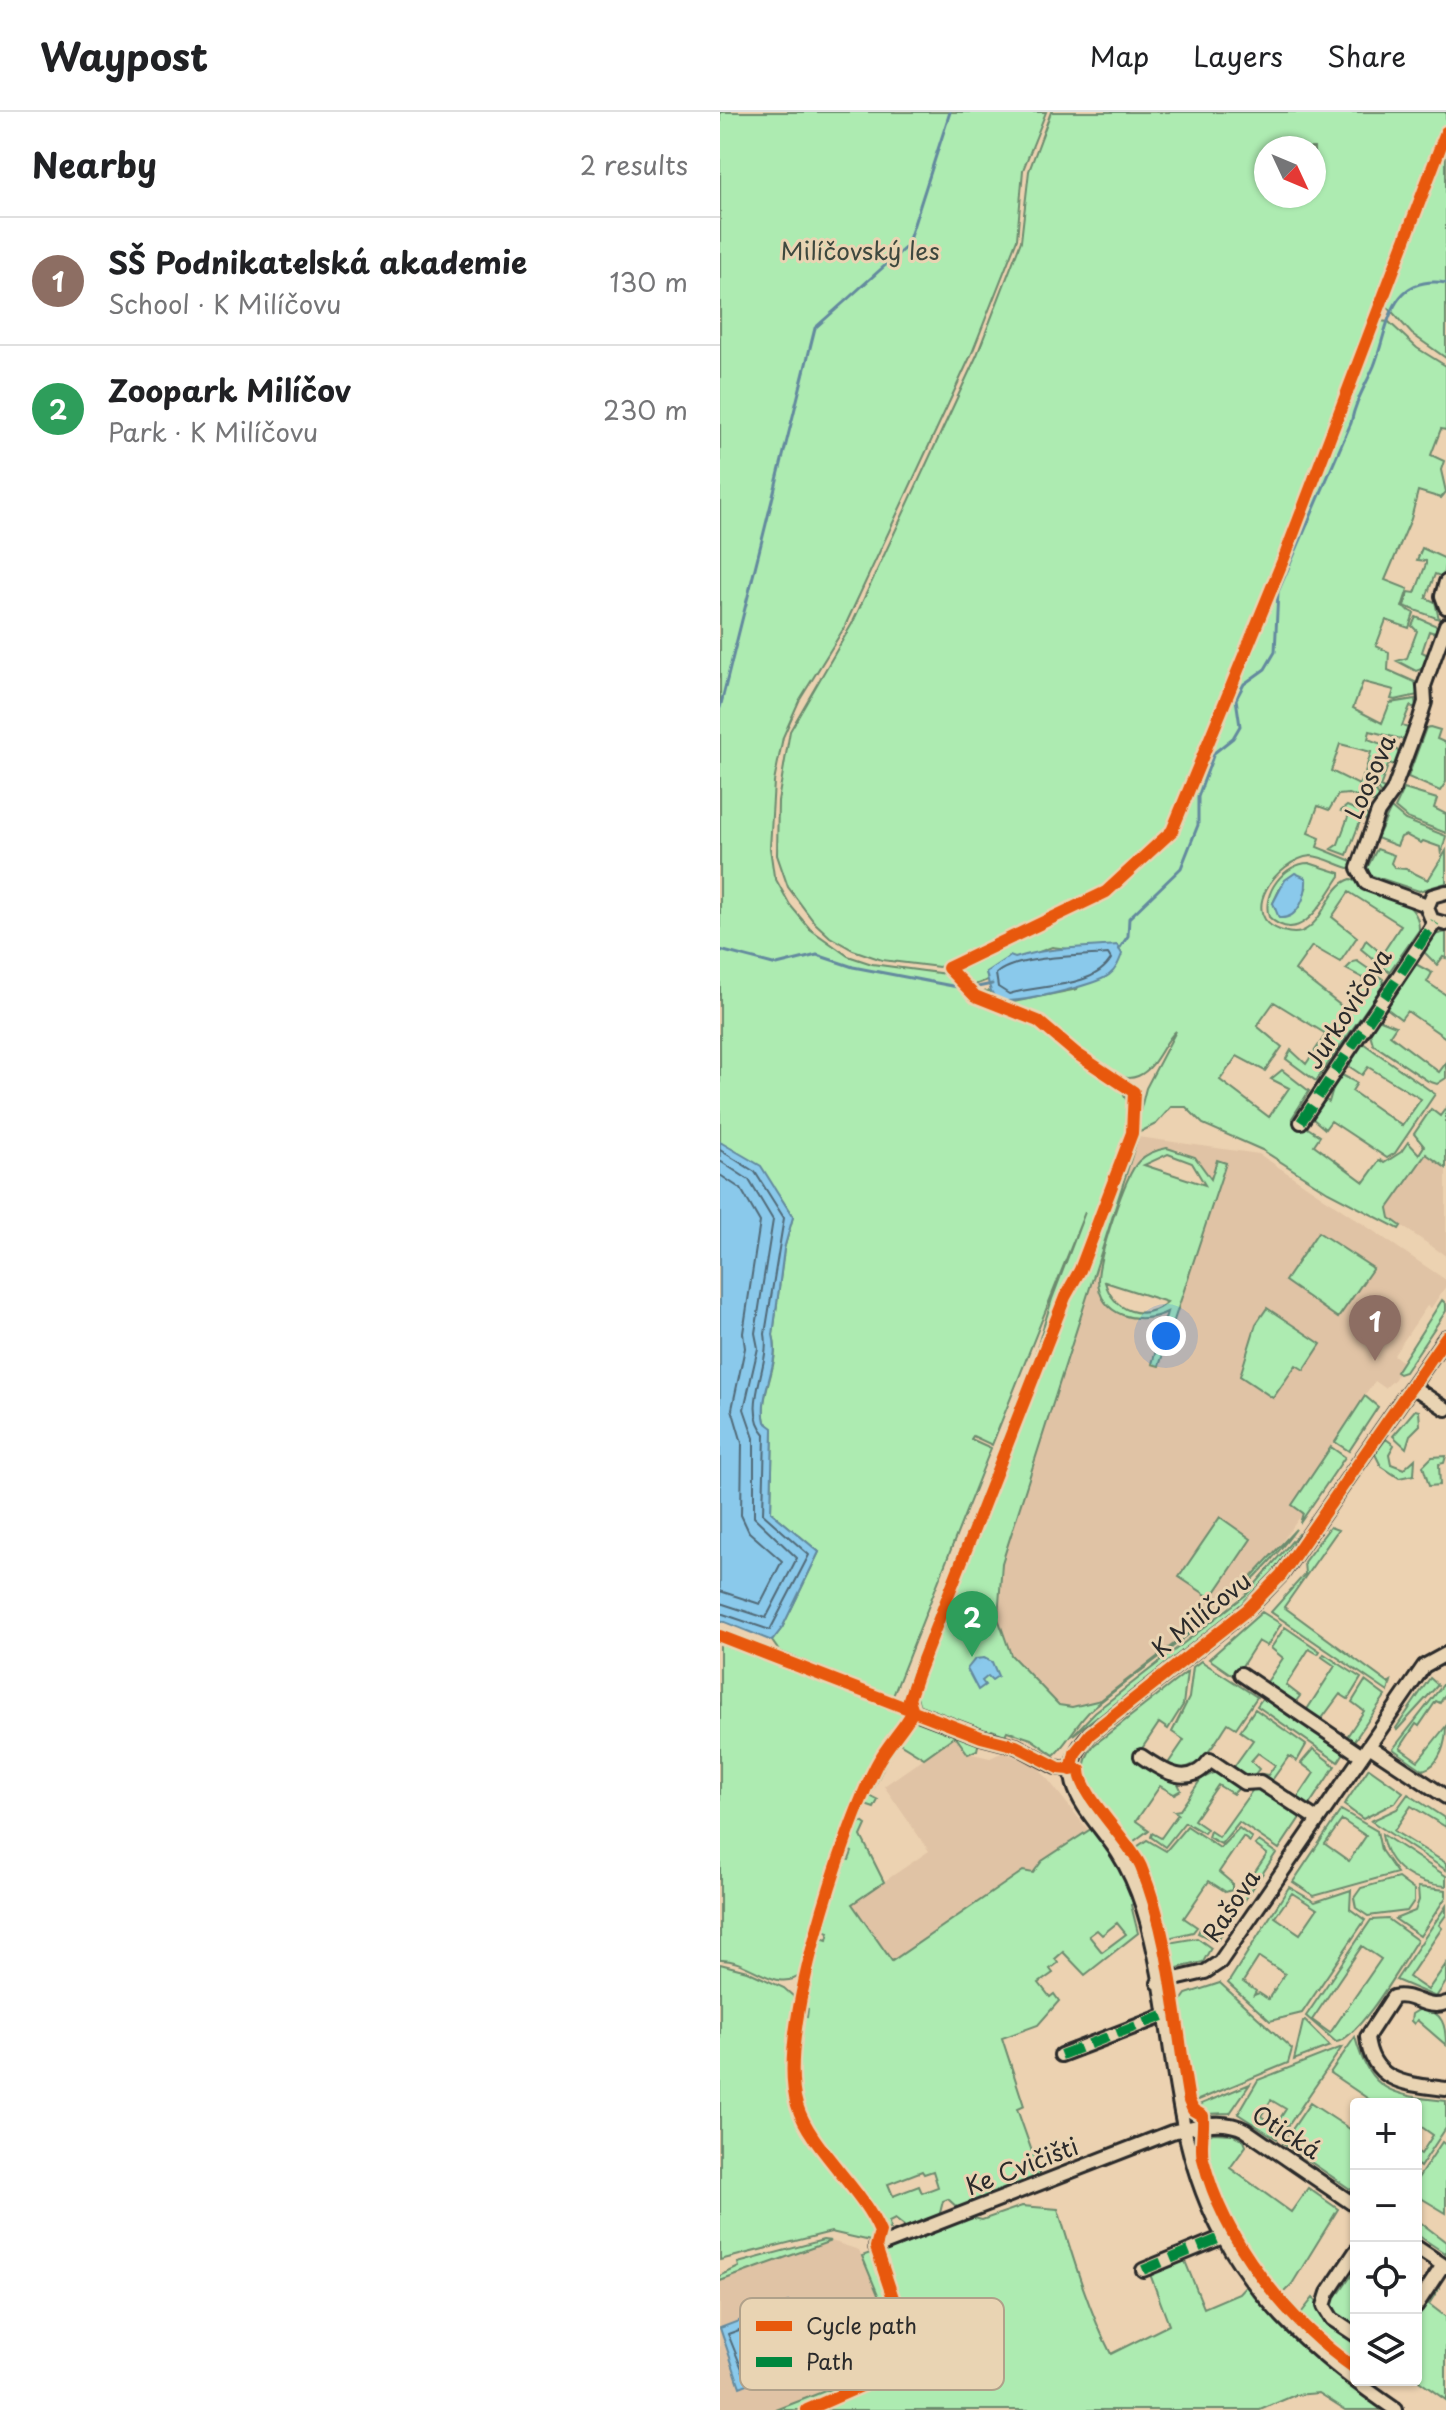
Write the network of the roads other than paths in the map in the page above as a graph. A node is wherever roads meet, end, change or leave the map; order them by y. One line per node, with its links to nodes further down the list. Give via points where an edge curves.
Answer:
1 (1446, 582): 2 (street)
2 (1446, 607)
3 (1446, 625): 5 (street, Loosova, via 1424,686 1420,718 1358,868 1366,883)
4 (1446, 892): 5 (street, via 1435,894)
5 (1427, 905): 6 (street, Jurkovičova, via 1428,915)
6 (1440, 923): 7 (street, Jurkovičova)
7 (1301, 1122)
8 (1446, 1337): 9 (street, K Milíčovu)
9 (1413, 1387): 10 (street); 16 (street, K Milíčovu, via 1281,1575 1247,1610 1090,1734 1075,1753)
10 (1446, 1409)
11 (1446, 1654): 14 (street, Rašova, via 1424,1666)
12 (1241, 1674): 14 (street)
13 (913, 1711): 16 (street)
14 (1365, 1751): 17 (street); 18 (street, Rašova)
15 (1141, 1756): 18 (street, via 1163,1771 1184,1776 1198,1774 1210,1760 1244,1783 1260,1782)
16 (1071, 1770): 19 (street, via 1078,1797 1133,1882)
17 (1446, 1797)
18 (1318, 1820): 19 (street, Rašova, via 1216,1967)
19 (1158, 1983): 21 (street)
20 (1446, 2004): 23 (street, via 1433,2006 1401,1995 1390,2000 1368,2032 1370,2051 1391,2080)
21 (1163, 2016): 22 (street); 24 (street)
22 (1061, 2055)
23 (1446, 2089)
24 (1184, 2129): 25 (street, Otická, via 1233,2124); 26 (street, via 1196,2176); 27 (street, Ke Cvičišti)
25 (1350, 2202)
26 (1223, 2237): 31 (street); 34 (street, via 1300,2337)
27 (876, 2247)
28 (1422, 2251): 30 (street)
29 (1350, 2260): 33 (street, via 1324,2306)
30 (1444, 2266): 32 (street)
31 (1143, 2270)
32 (1422, 2297)
33 (1350, 2331)
34 (1396, 2410)

